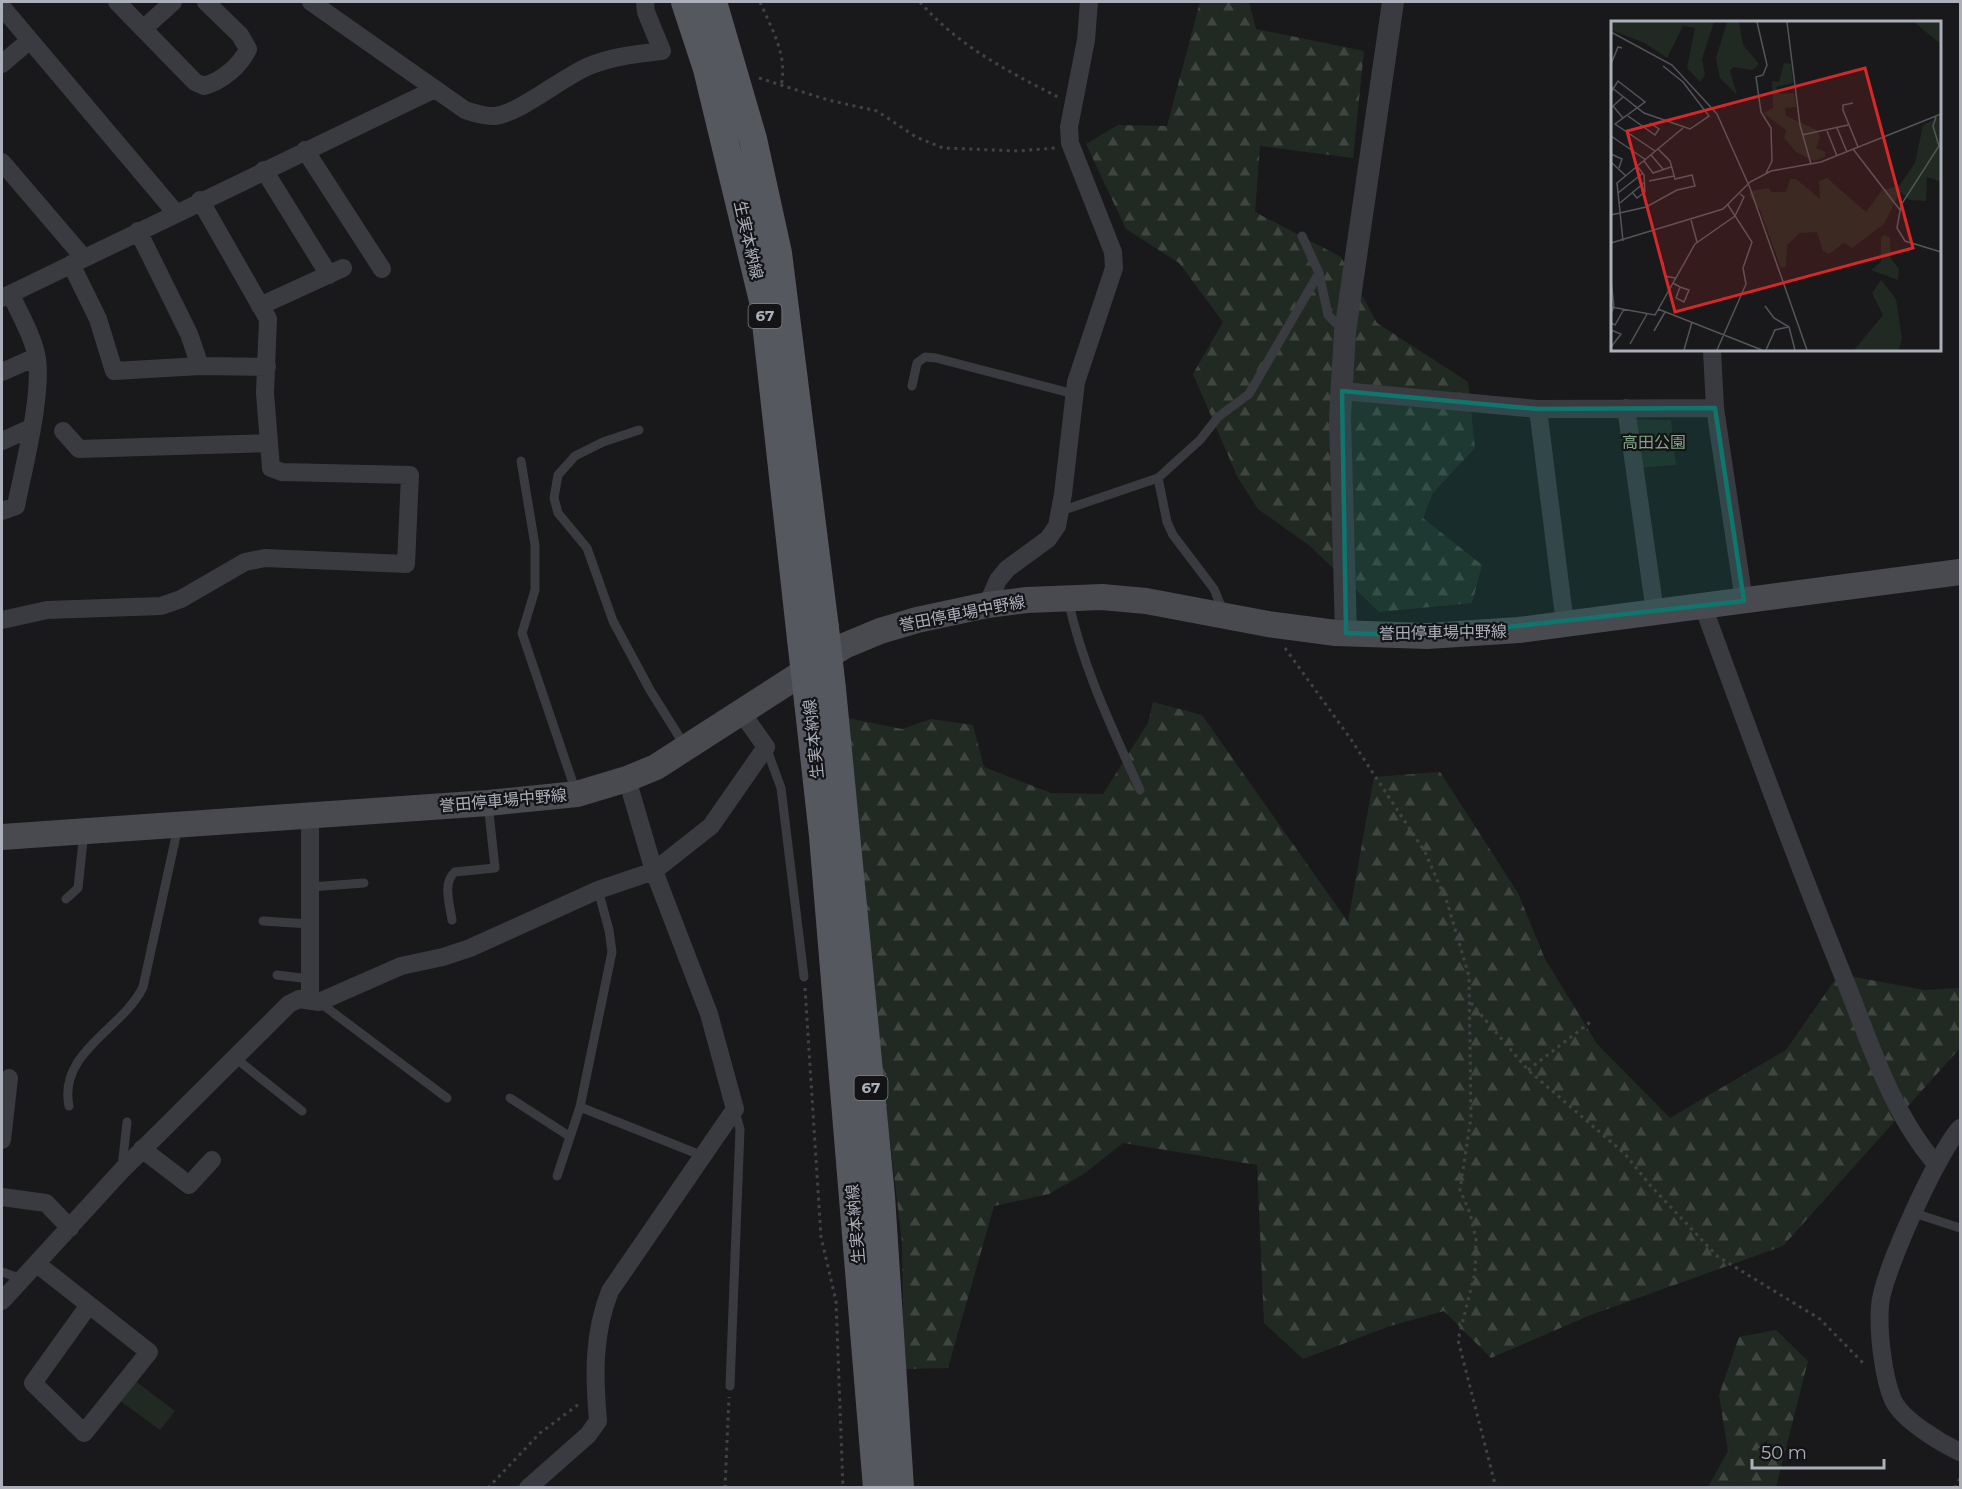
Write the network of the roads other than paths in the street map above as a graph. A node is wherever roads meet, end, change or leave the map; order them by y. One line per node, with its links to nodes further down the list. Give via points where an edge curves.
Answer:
1 (117, 2): 11 (street)
2 (173, 2): 11 (street)
3 (206, 2): 11 (street, via 240,35 248,49 243,60 215,83 204,86 195,82)
4 (311, 2): 14 (street)
5 (645, 2): 14 (street, via 662,51 629,54 593,64 518,108 493,116 465,110)
6 (685, 2): 57 (main road, 生実本納線 / 67, via 707,69 764,305)
7 (713, 2): 57 (main road, 生実本納線 / 67, via 753,139 778,253)
8 (1089, 2): 35 (street, via 1086,40 1069,127 1071,146 1113,252 1114,268)
9 (1393, 2): 27 (street)
10 (2, 7): 12 (street)
11 (144, 29)
12 (30, 40): 13 (street); 19 (street)
13 (2, 64)
14 (435, 89): 15 (street)
15 (305, 150): 17 (street); 23 (street)
16 (2, 162): 22 (street)
17 (264, 170): 18 (street); 26 (street, via 336,272)
18 (200, 200): 19 (street); 26 (street)
19 (175, 212): 20 (street)
20 (138, 231): 22 (street); 30 (street, via 189,334)
21 (1302, 236): 24 (lane)
22 (78, 261): 25 (street); 30 (street, via 114,371)
23 (382, 269)
24 (1319, 273): 27 (lane, via 1328,315); 45 (lane, via 1249,394 1218,417 1200,440)
25 (6, 296): 29 (street)
26 (261, 306): 31 (street, via 268,319)
27 (1346, 332): 34 (street)
28 (1712, 351): 37 (street)
29 (36, 357): 32 (street); 39 (street)
30 (200, 366): 31 (street)
31 (267, 367): 43 (street)
32 (2, 372)
33 (912, 387): 35 (lane, via 917,363 925,357)
34 (1341, 391): 38 (street); 58 (street)
35 (1074, 394): 46 (street)
36 (1626, 408): 37 (street); 38 (street); 53 (street)
37 (1715, 408): 50 (street)
38 (1538, 409): 56 (street)
39 (31, 428): 42 (street); 47 (street, via 16,506)
40 (639, 430): 62 (lane, via 575,456 558,475 554,498 558,513 587,548 613,621)
41 (63, 431): 43 (street, via 79,449)
42 (2, 441)
43 (269, 443): 55 (street, via 271,468 282,472 410,475 406,564 265,558 245,562 181,599 161,606 47,610)
44 (521, 461): 65 (lane, via 535,545 535,590 522,633)
45 (1158, 478): 46 (lane); 54 (lane, via 1173,535 1214,589)
46 (1060, 511): 51 (street, via 1057,526 1048,539 1007,569)
47 (2, 512)
48 (1960, 572): 50 (main road, 誉田停車場中野線)
49 (1067, 597): 51 (main road, 誉田停車場中野線); 54 (main road, 誉田停車場中野線, via 1146,601); 64 (lane, via 1098,698)
50 (1744, 600): 52 (main road, 誉田停車場中野線)
51 (987, 605): 60 (main road, 誉田停車場中野線, via 917,620 844,646)
52 (1703, 606): 53 (main road, 誉田停車場中野線); 98 (street, via 1879,1063 1902,1118)
53 (1655, 612): 56 (main road, 誉田停車場中野線)
54 (1225, 616): 58 (main road, 誉田停車場中野線)
55 (2, 620)
56 (1565, 624): 58 (main road, 誉田停車場中野線, via 1427,636)
57 (813, 633): 59 (main road, 生実本納線 / 67, bridge)
58 (1346, 633)
59 (820, 695): 113 (main road, 生実本納線 / 67, via 823,836); 114 (main road, 生実本納線 / 67, via 881,1196)
60 (742, 713): 61 (street); 62 (main road, 誉田停車場中野線)
61 (766, 747): 71 (street, via 711,826); 80 (lane, via 781,788)
62 (686, 748): 63 (main road, 誉田停車場中野線)
63 (627, 779): 65 (main road, 誉田停車場中野線); 71 (street)
64 (1140, 790)
65 (577, 794): 66 (main road, 誉田停車場中野線)
66 (488, 803): 67 (main road, 誉田停車場中野線); 76 (lane, via 495,868 449,876)
67 (310, 815): 68 (main road, 誉田停車場中野線); 73 (street)
68 (179, 824): 69 (main road, 誉田停車場中野線); 87 (lane, via 144,987 123,1016 94,1039 71,1073 66,1085)
69 (84, 831): 70 (main road, 誉田停車場中野線); 75 (lane, via 78,888)
70 (2, 837)
71 (654, 871): 74 (street); 89 (street, via 709,1014)
72 (364, 884): 73 (lane)
73 (310, 887): 78 (street)
74 (597, 890): 82 (street, via 470,948 401,966); 88 (lane, via 612,952)
75 (66, 899)
76 (452, 920)
77 (263, 921): 78 (lane)
78 (310, 924): 81 (street)
79 (277, 975): 81 (lane)
80 (804, 977)
81 (310, 978): 82 (street)
82 (314, 1001): 83 (street, via 299,999 289,1004); 85 (lane)
83 (234, 1057): 90 (lane); 95 (street)
84 (9, 1078): 94 (street)
85 (447, 1098)
86 (510, 1098): 93 (lane)
87 (69, 1106)
88 (580, 1107): 93 (lane); 96 (lane)
89 (735, 1109): 96 (street); 110 (lane, via 740,1129)
90 (302, 1111)
91 (127, 1122): 99 (lane)
92 (1960, 1128): 98 (street)
93 (569, 1136): 100 (lane)
94 (2, 1140)
95 (142, 1149): 97 (street, via 189,1185); 99 (street)
96 (702, 1156): 112 (street, via 610,1291 596,1347 598,1421 588,1435)
97 (212, 1160)
98 (1936, 1164): 102 (street)
99 (122, 1170): 103 (street)
100 (557, 1176)
101 (2, 1197): 103 (street, via 46,1203)
102 (1914, 1213): 104 (lane); 111 (street, via 1880,1305 1884,1365 1893,1402 1940,1443)
103 (70, 1228): 105 (street)
104 (1960, 1228)
105 (37, 1264): 107 (street); 109 (street)
106 (2, 1272): 107 (lane)
107 (23, 1280): 108 (street)
108 (2, 1301)
109 (89, 1305): 109 (street, via 33,1383 84,1433 149,1352)
110 (730, 1386)
111 (1960, 1452)
112 (528, 1488)
113 (877, 1488)
114 (900, 1488)

